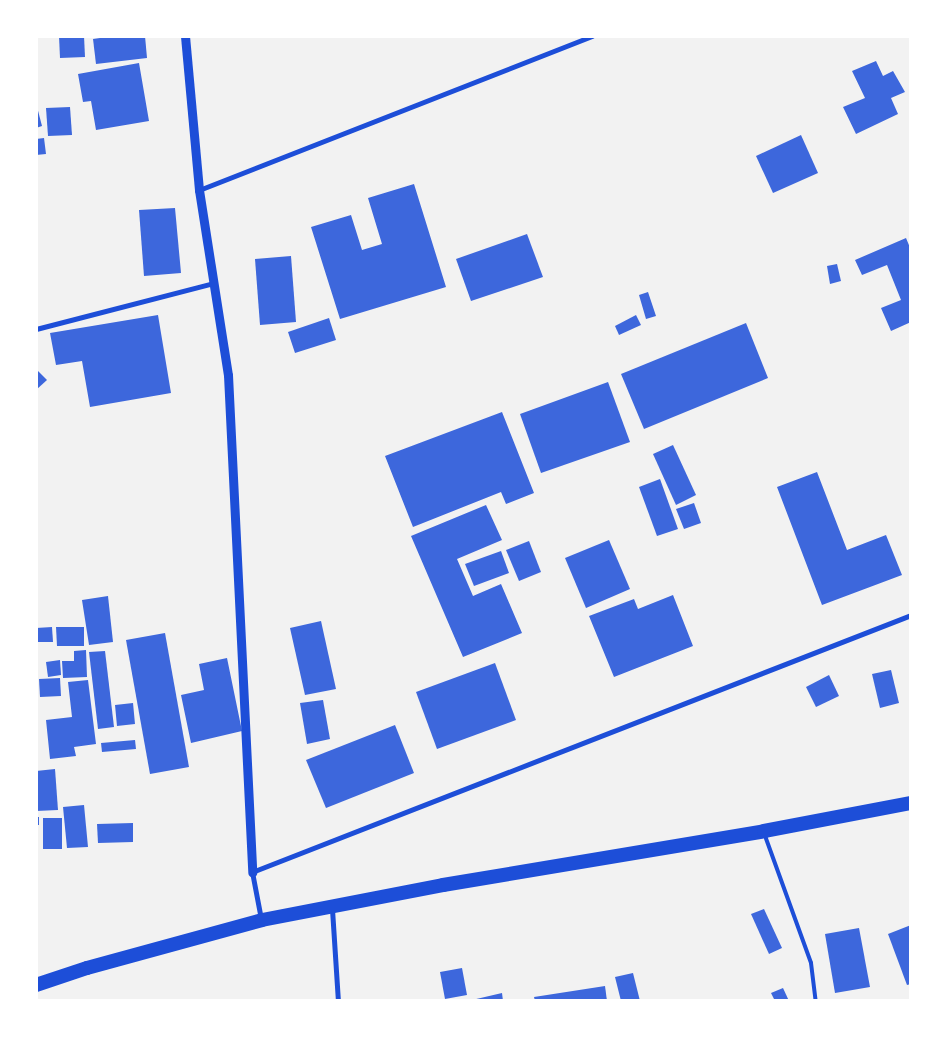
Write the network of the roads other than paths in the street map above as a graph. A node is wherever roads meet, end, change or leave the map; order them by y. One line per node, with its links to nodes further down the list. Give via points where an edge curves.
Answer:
1 (185, 36): 3 (street)
2 (592, 36): 3 (street)
3 (199, 190): 4 (street)
4 (214, 283): 5 (street); 9 (street, via 228,375)
5 (36, 329)
6 (911, 615): 9 (street)
7 (911, 803): 8 (highway)
8 (764, 831): 10 (highway, via 442,885); 14 (lane, via 811,963)
9 (252, 872): 11 (street)
10 (332, 908): 11 (highway); 13 (street)
11 (262, 920): 12 (highway)
12 (36, 985)
13 (338, 1001)
14 (816, 1001)

